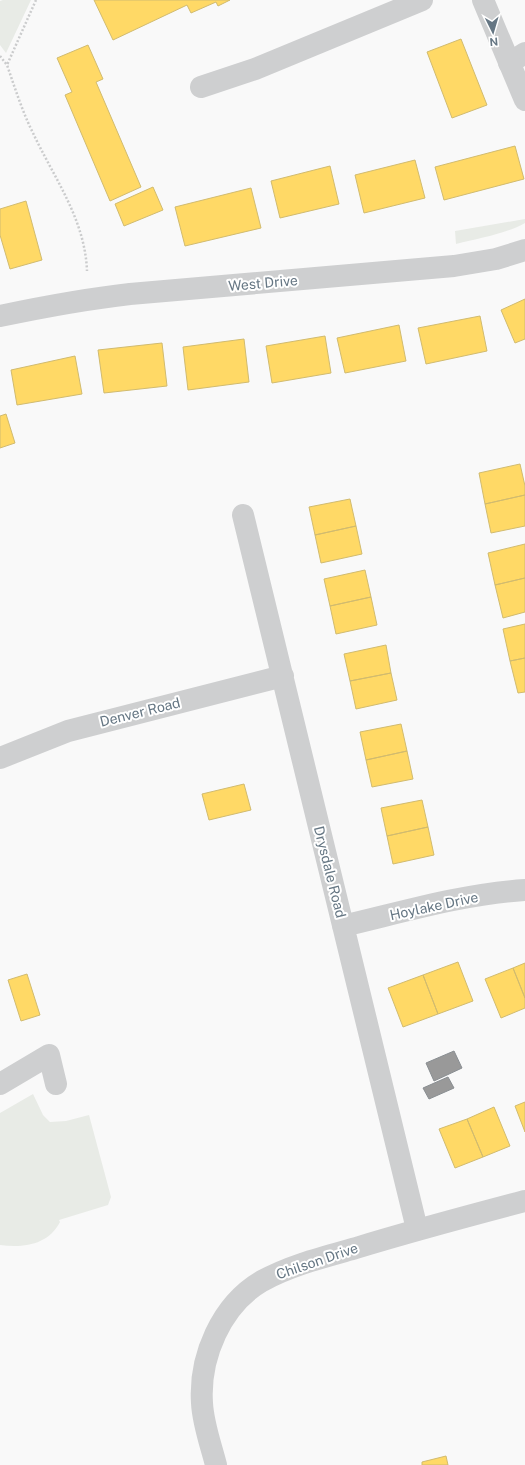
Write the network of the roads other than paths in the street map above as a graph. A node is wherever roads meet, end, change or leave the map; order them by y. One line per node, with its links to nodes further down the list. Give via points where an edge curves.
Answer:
1 (422, 0): 4 (street, via 255,69)
2 (484, 0): 3 (street)
3 (517, 58): 5 (street)
4 (201, 87)
5 (525, 100)
6 (525, 250): 7 (street, West Drive, via 496,259 454,266 88,299)
7 (0, 316)
8 (243, 515): 9 (street, Drysdale Road)
9 (283, 676): 10 (street, Denver Road, via 68,731); 12 (street, Drysdale Road)
10 (0, 758)
11 (525, 890): 12 (street, Hoylake Drive, via 458,899)
12 (343, 926): 16 (street, Drysdale Road)
13 (0, 1084): 14 (street, via 49,1054)
14 (56, 1084)
15 (525, 1201): 16 (street, Chilson Drive)
16 (417, 1229): 17 (street, Chilson Drive, via 293,1267 261,1282 237,1302 212,1341 204,1374 202,1404)
17 (216, 1465)

